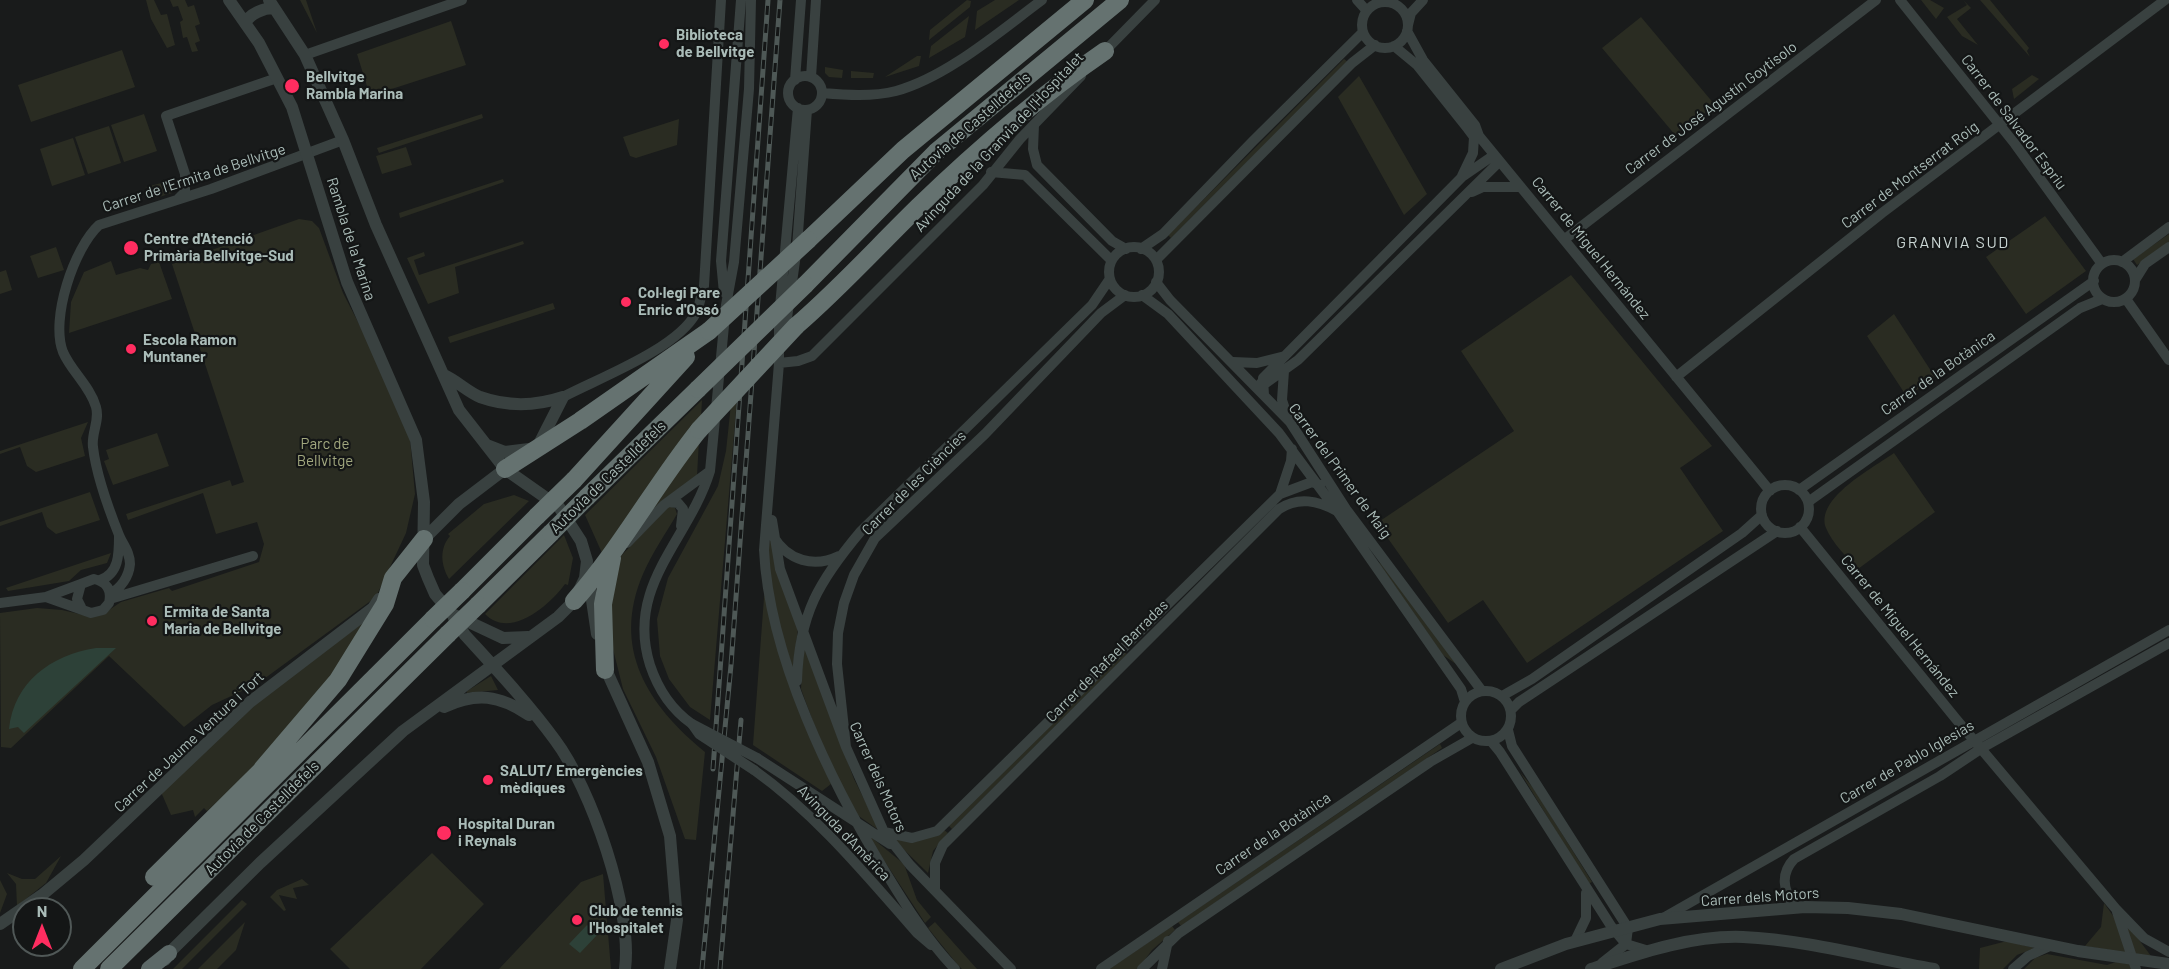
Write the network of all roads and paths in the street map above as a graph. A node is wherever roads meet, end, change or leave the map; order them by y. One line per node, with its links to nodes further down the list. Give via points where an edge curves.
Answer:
1 (229, 0): 20 (street, Rambla de la Marina)
2 (462, 0): 26 (street)
3 (721, 0): 28 (street)
4 (741, 0): 27 (street, Avinguda d'Amèrica)
5 (751, 0): 27 (street, Avinguda d'Amèrica)
6 (801, 0): 31 (street)
7 (816, 0): 29 (street)
8 (1042, 0): 32 (street, via 991,38 922,80 896,91)
9 (1085, 0): 70 (highway, Autovia de Castelldefels, bridge, via 928,128)
10 (1120, 0): 49 (highway, Autovia de Castelldefels, via 983,111)
11 (1155, 0): 25 (street, Avinguda de la Granvia de l'Hospitalet)
12 (1358, 0): 19 (street)
13 (1423, 0): 21 (street, via 1412,13)
14 (1876, 0): 52 (street, Carrer de José Agustín Goytisolo)
15 (1900, 0): 35 (street, Carrer de Salvador Espriu)
16 (2165, 0): 35 (street, Carrer de Montserrat Roig)
17 (1392, 1): 19 (street); 21 (street, via 1406,15)
18 (271, 4): 20 (street, Rambla de la Marina); 26 (street, Rambla de la Marina)
19 (1366, 10): 22 (street)
20 (245, 23): 30 (street, Rambla de la Marina)
21 (1407, 28): 24 (street, via 1402,41); 36 (street, Carrer de Miguel Hernández, via 1423,60 1475,125)
22 (1363, 32): 23 (street); 55 (street, via 1163,234)
23 (1375, 45): 24 (street); 57 (street, via 1352,63)
24 (1394, 46): 36 (street, Carrer de Miguel Hernández, via 1417,65)
25 (1105, 51): 34 (street, Avinguda de la Granvia de l'Hospitalet); 69 (highway, via 993,137 822,304)
26 (305, 55): 37 (street, Rambla de la Marina)
27 (743, 61): 28 (street); 43 (street, Avinguda d'Amèrica); 44 (street, Avinguda d'Amèrica, via 747,101)
28 (717, 69): 47 (street)
29 (811, 77): 31 (street); 32 (street)
30 (277, 78): 38 (street, Rambla de la Marina); 41 (street, via 166,116)
31 (795, 80): 33 (street, via 788,93 793,105)
32 (822, 93): 33 (street, via 819,103)
33 (802, 109): 69 (street, via 779,318)
34 (1034, 125): 40 (street, Avinguda de la Granvia de l'Hospitalet); 54 (street, via 1033,149 1041,171 1112,241)
35 (2000, 125): 59 (street, Carrer de Salvador Espriu); 78 (street, Carrer de Montserrat Roig)
36 (1477, 136): 39 (street, Carrer de Miguel Hernández); 42 (street)
37 (343, 140): 38 (street, Carrer de l'Ermita de Bellvitge); 77 (street, Rambla de la Marina, via 376,225)
38 (309, 155): 46 (street, Carrer de l'Ermita de Bellvitge); 101 (street, Rambla de la Marina, via 347,282 416,440)
39 (1497, 159): 42 (street); 45 (street, Carrer de Miguel Hernández); 48 (street)
40 (991, 172): 56 (street, via 1025,175); 74 (street, Avinguda de la Granvia de l'Hospitalet, via 983,185 812,356)
41 (186, 177): 46 (street, via 197,191); 50 (street, via 185,192)
42 (1462, 177): 71 (street)
43 (727, 184): 44 (street); 47 (street); 68 (street, Avinguda d'Amèrica, via 721,261)
44 (740, 185): 68 (street, Avinguda d'Amèrica, via 735,262)
45 (1521, 187): 48 (street, via 1483,187); 52 (street, Carrer de Miguel Hernández)
46 (211, 189): 50 (street, Carrer de l'Ermita de Bellvitge)
47 (709, 190): 80 (street, via 704,286 696,314 673,338 637,361)
48 (1466, 195): 76 (street)
49 (886, 200): 69 (highway, via 874,229 850,263); 166 (highway, Autovia de Castelldefels, bridge, via 805,285)
50 (172, 202): 104 (street, Carrer de l'Ermita de Bellvitge, via 99,225 87,240 60,304 59,339 70,366 96,406 92,446)
51 (2169, 227): 58 (street)
52 (1565, 239): 78 (street, Carrer de Miguel Hernández)
53 (2169, 246): 61 (street, via 2145,264)
54 (1126, 249): 55 (street); 56 (street)
55 (1141, 249): 57 (street)
56 (1111, 260): 60 (street)
57 (1156, 260): 63 (street)
58 (2121, 262): 59 (street); 61 (street, via 2131,268)
59 (2103, 264): 62 (street)
60 (1109, 280): 64 (street); 105 (street, Carrer de les Ciències, via 1092,305)
61 (2136, 280): 67 (street)
62 (2094, 281): 66 (street); 89 (street, Carrer de la Botànica)
63 (1156, 282): 65 (street); 73 (street, Carrer del Primer de Maig)
64 (1125, 295): 65 (street); 137 (street, Carrer de les Ciències, via 1101,313 985,434 875,538 844,603 838,633 837,664)
65 (1142, 295): 75 (street, Carrer del Primer de Maig, via 1168,314)
66 (2102, 298): 67 (street, via 2113,302); 94 (street, Carrer de la Botànica, via 2080,308)
67 (2126, 299): 72 (street)
68 (726, 305): 87 (street, Avinguda d'Amèrica)
69 (788, 328): 74 (street); 103 (highway, bridge, via 699,430 653,490)
70 (709, 331): 84 (highway); 129 (highway, Autovia de Castelldefels, bridge, via 574,480)
71 (1285, 356): 73 (street, via 1257,363); 79 (street, via 1263,378)
72 (2169, 360)
73 (1233, 362): 79 (street, Carrer del Primer de Maig)
74 (779, 363): 91 (street)
75 (1219, 369): 79 (street, via 1232,371); 82 (street, Carrer del Primer de Maig)
76 (1284, 371): 79 (street); 81 (street, via 1282,399)
77 (444, 375): 80 (street, via 479,396 505,404 541,404); 83 (street, Rambla de la Marina, via 459,410)
78 (1676, 377): 90 (street, Carrer de Miguel Hernández)
79 (1260, 387): 81 (street, Carrer del Primer de Maig); 82 (street, via 1276,416)
80 (563, 397): 84 (street)
81 (1290, 422): 95 (street, Carrer del Primer de Maig)
82 (1275, 429): 85 (street, Carrer del Primer de Maig)
83 (486, 445): 84 (street, via 505,452); 86 (street, Rambla de la Marina)
84 (537, 448): 86 (highway)
85 (1292, 449): 88 (street, Carrer del Primer de Maig); 92 (street, Carrer de Rafael Barradas)
86 (505, 469): 101 (street, via 459,504); 106 (street, via 559,507 581,541)
87 (710, 471): 93 (street); 100 (street, Avinguda d'Amèrica)
88 (1316, 483): 92 (street, Carrer de Rafael Barradas); 95 (street, Carrer del Primer de Maig)
89 (1799, 490): 90 (street, via 1786,485); 94 (street)
90 (1770, 491): 96 (street, via 1763,499)
91 (770, 493): 99 (street, Carrer dels Motors); 124 (street, Carrer dels Motors, via 765,571)
92 (1280, 494): 143 (street, Carrer de Rafael Barradas, via 937,831 912,838)
93 (668, 502): 100 (street, Avinguda d'Amèrica, via 683,508); 103 (street)
94 (1808, 502): 97 (street, via 1808,513)
95 (1342, 510): 123 (street, Carrer del Primer de Maig); 126 (street, Carrer del Primer de Maig, via 1461,688); 145 (street, Carrer de Rafael Barradas, via 1305,501 1280,509 943,845 935,863)
96 (1762, 515): 98 (street, via 1767,525); 125 (street, via 1742,534)
97 (1800, 527): 98 (street, via 1789,532); 136 (street, Carrer de Miguel Hernández)
98 (1777, 531): 127 (street)
99 (773, 535): 105 (street, via 786,552 801,560 825,562); 117 (street, Carrer dels Motors, via 780,569)
100 (678, 538): 132 (street, Avinguda d'Amèrica, via 649,595 645,640 657,683 670,703)
101 (424, 539): 107 (highway); 116 (street, via 425,571 435,594)
102 (253, 555): 111 (street)
103 (612, 555): 109 (highway); 122 (highway, via 603,604)
104 (124, 556): 108 (street); 111 (street, Carrer de l'Ermita de Bellvitge, via 130,564 124,580)
105 (839, 556): 117 (street, Carrer de les Ciències, via 814,595)
106 (587, 561): 109 (street); 113 (street, via 585,578)
107 (393, 578): 138 (highway, via 385,604 338,680); 150 (street, Carrer de Jaume Ventura i Tort, via 373,608 256,697 84,860)
108 (100, 580): 110 (street); 111 (street)
109 (590, 583): 113 (highway); 122 (street)
110 (81, 584): 112 (street); 115 (street, via 77,599)
111 (110, 596): 115 (street, via 106,607 98,612)
112 (46, 597): 114 (street); 115 (street)
113 (574, 601): 119 (street)
114 (0, 603)
115 (81, 607)
116 (452, 614): 119 (street, via 503,638); 121 (street)
117 (802, 628): 124 (street, Carrer dels Motors); 137 (street, Carrer dels Motors)
118 (2169, 630): 136 (street, Carrer de Pablo Iglesias)
119 (531, 636): 121 (street)
120 (2169, 643): 136 (street, Carrer de Pablo Iglesias)
121 (493, 666): 128 (street); 131 (street)
122 (605, 670): 170 (street, via 648,762 670,836 677,920)
123 (1482, 691): 125 (street); 126 (street)
124 (798, 693): 139 (street, Carrer dels Motors)
125 (1502, 696): 127 (street)
126 (1465, 702): 130 (street)
127 (1511, 710): 133 (street)
128 (424, 716): 131 (street, via 452,703 494,698 507,701); 161 (street, via 370,760)
129 (330, 720): 138 (highway, via 308,726); 140 (highway, Autovia de Castelldefels)
130 (1461, 723): 134 (street); 173 (street, Carrer de la Botànica)
131 (542, 724): 169 (street, via 556,740 577,778 596,822 622,905)
132 (692, 724): 141 (street, Avinguda d'Amèrica, bridge, via 757,758); 158 (street, Avinguda d'Amèrica, bridge, via 699,734 797,803)
133 (1508, 730): 135 (street); 151 (street, via 1512,746)
134 (1472, 738): 135 (street); 154 (street, Carrer de la Botànica, via 1430,762)
135 (1491, 741): 146 (street)
136 (1979, 744): 147 (street, Carrer de Pablo Iglesias, via 1940,776 1794,859 1784,881 1786,894); 148 (street, Carrer de Miguel Hernández); 149 (street, Carrer de Pablo Iglesias)
137 (846, 747): 143 (street, Carrer dels Motors)
138 (255, 777): 140 (highway); 164 (highway, via 106,926)
139 (839, 790): 141 (street); 142 (street, Carrer dels Motors)
140 (249, 801): 164 (highway, Autovia de Castelldefels)
141 (825, 801): 142 (street, Avinguda d'Amèrica)
142 (852, 818): 144 (street, Avinguda d'Amèrica); 158 (street, Carrer dels Motors)
143 (884, 832): 144 (street, Carrer dels Motors)
144 (893, 846): 145 (street, Carrer dels Motors)
145 (934, 889): 172 (street, Carrer dels Motors)
146 (1586, 890): 152 (street); 155 (street, via 1586,918)
147 (1795, 907): 149 (street, Carrer dels Motors); 157 (street, Carrer dels Motors, via 1901,914)
148 (2116, 909): 153 (street, Carrer de Miguel Hernández); 162 (street, Carrer de Miguel Hernández)
149 (1660, 919): 151 (street, Carrer dels Motors)
150 (0, 924)
151 (1628, 928): 152 (street, Carrer dels Motors); 156 (street)
152 (1615, 931): 155 (street, Carrer dels Motors); 156 (street)
153 (2144, 938): 160 (street, Carrer de Miguel Hernández); 165 (street, Carrer de Miguel Hernández)
154 (1168, 941): 174 (street, Carrer de la Botànica); 175 (street)
155 (1575, 941): 176 (street, Carrer dels Motors)
156 (1626, 945): 159 (street); 177 (street)
157 (2052, 945): 162 (street, Carrer dels Motors); 179 (street, via 2028,956)
158 (938, 951): 171 (street, Carrer dels Motors)
159 (1649, 951): 177 (street); 178 (street, via 1702,940 1743,937)
160 (2169, 952)
161 (169, 953): 167 (highway); 168 (street)
162 (2134, 963): 165 (street, Carrer dels Motors)
163 (2169, 964): 165 (street, Carrer dels Motors)
164 (86, 965)
165 (2156, 966)
166 (109, 969)
167 (149, 969)
168 (160, 969)
169 (625, 969)
170 (670, 969)
171 (955, 969)
172 (1011, 969)
173 (1101, 969)
174 (1142, 969)
175 (1162, 969)
176 (1501, 969)
177 (1593, 969)
178 (1934, 969)
179 (2013, 969)

